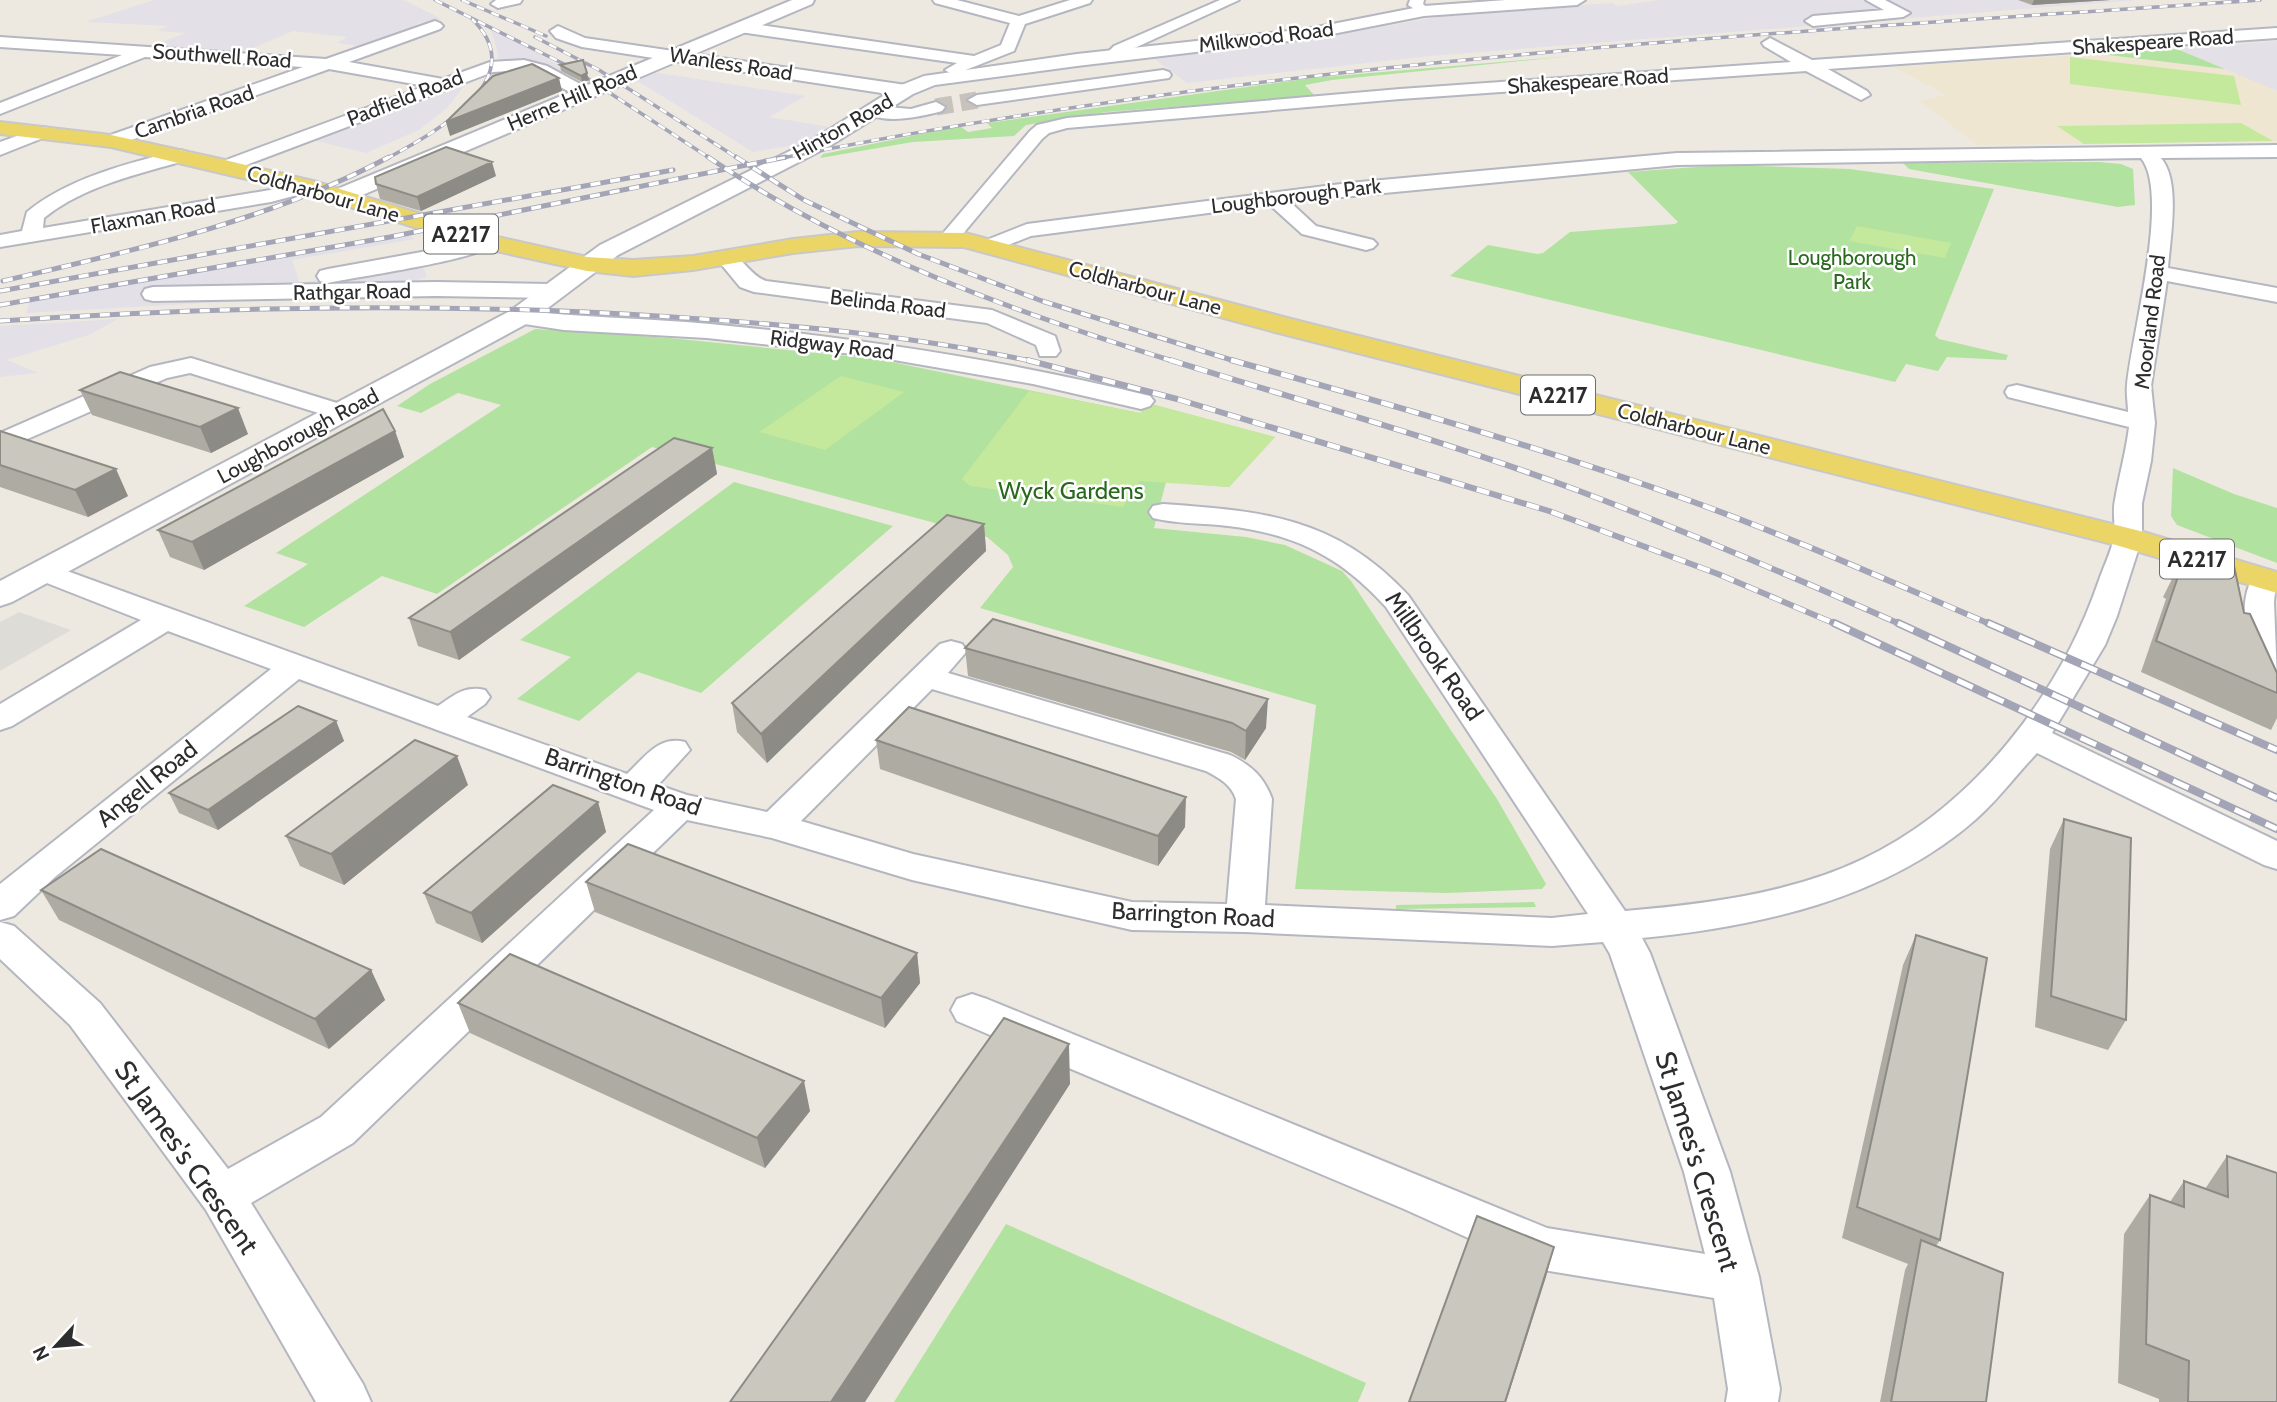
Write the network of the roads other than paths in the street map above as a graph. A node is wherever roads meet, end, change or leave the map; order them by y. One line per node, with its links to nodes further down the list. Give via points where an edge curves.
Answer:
1 (515, 0): 8 (street)
2 (806, 0): 14 (main road, Herne Hill Road)
3 (940, 0): 10 (street)
4 (1085, 0): 10 (street)
5 (1231, 0): 26 (street, via 1120,49 1116,52)
6 (1577, 0): 9 (main road, Milkwood Road)
7 (1873, 0): 11 (street, via 1903,13)
8 (498, 4)
9 (1421, 5): 26 (main road, Milkwood Road, via 1298,36)
10 (1019, 21): 27 (street, via 1008,48)
11 (1813, 21)
12 (2251, 21): 17 (street)
13 (435, 26): 29 (street, Cambria Road)
14 (740, 27): 25 (main road, Herne Hill Road); 27 (street)
15 (2111, 28): 18 (street)
16 (558, 31): 25 (street, Wanless Road, via 582,42)
17 (2277, 32): 20 (street, Shakespeare Road)
18 (2128, 35): 20 (street); 24 (street)
19 (1910, 39): 24 (street)
20 (2145, 42): 24 (street, Shakespeare Road)
21 (4, 43): 23 (street, Southwell Road)
22 (1770, 43): 30 (street)
23 (148, 51): 29 (street, Southwell Road); 42 (street)
24 (1938, 53): 30 (street, Shakespeare Road)
25 (671, 55): 36 (street, Wanless Road); 37 (main road, Herne Hill Road)
26 (1120, 55): 34 (main road, Milkwood Road)
27 (971, 60): 34 (street, via 954,69)
28 (1649, 60): 33 (street)
29 (331, 64): 35 (street, Southwell Road); 46 (street, Cambria Road)
30 (1810, 66): 33 (street, Shakespeare Road); 39 (street)
31 (1449, 74): 38 (street, via 1396,80 1392,86)
32 (1163, 75): 40 (street)
33 (1672, 75): 38 (street, Shakespeare Road)
34 (955, 76): 36 (main road, Hinton Road)
35 (443, 84): 37 (street, Padfield Road, via 490,68 527,65); 51 (street, Padfield Road)
36 (906, 90): 43 (main road, Hinton Road)
37 (585, 91): 53 (main road, Herne Hill Road)
38 (1400, 94): 56 (street, Shakespeare Road, via 1043,129)
39 (1861, 95)
40 (977, 100)
41 (936, 107): 43 (street, via 912,114)
42 (0, 109)
43 (875, 111): 62 (main road, Hinton Road)
44 (0, 128): 45 (main road, Coldharbour Lane / A2217)
45 (42, 132): 46 (main road, Coldharbour Lane / A2217); 47 (street)
46 (111, 141): 50 (main road, Coldharbour Lane / A2217)
47 (0, 149)
48 (2277, 151): 49 (street, Loughborough Park)
49 (2146, 152): 54 (street, Loughborough Park, via 1677,159 1439,179); 63 (street, Moorland Road, via 2158,166 2163,188)
50 (180, 156): 51 (main road, Coldharbour Lane / A2217); 55 (street, via 109,179 50,205 34,216)
51 (225, 167): 52 (main road, Coldharbour Lane / A2217)
52 (305, 187): 53 (main road, Coldharbour Lane / A2217); 55 (street, Flaxman Road)
53 (338, 197): 58 (main road, Coldharbour Lane / A2217)
54 (1275, 199): 59 (street, via 1310,230); 60 (street, Loughborough Park, via 1027,230)
55 (32, 236): 57 (street, Flaxman Road)
56 (949, 238): 60 (main road, Coldharbour Lane / A2217); 61 (main road, Coldharbour Lane / A2217, via 826,241)
57 (0, 241)
58 (486, 242): 62 (main road, Coldharbour Lane / A2217); 65 (street, via 466,250)
59 (1366, 244)
60 (990, 245): 76 (main road, Coldharbour Lane / A2217, via 1299,329)
61 (727, 258): 62 (main road, Coldharbour Lane / A2217, via 633,268); 69 (street, Belinda Road, via 748,282 762,287 992,317 1047,341)
62 (587, 264): 64 (main road, Loughborough Road)
63 (2158, 273): 67 (street); 73 (street, Moorland Road, via 2139,386)
64 (550, 292): 65 (street, Rathgar Road); 68 (main road, Loughborough Road)
65 (239, 293): 66 (street, Rathgar Road)
66 (153, 294)
67 (2277, 295)
68 (519, 317): 71 (street, Ridgway Road, via 871,349); 72 (main road, Loughborough Road)
69 (1048, 351)
70 (2017, 392): 73 (street)
71 (1142, 401)
72 (341, 412): 74 (street, via 191,365 159,372); 77 (main road, Loughborough Road)
73 (2141, 423): 76 (street, Moorland Road, via 2128,503)
74 (0, 443)
75 (1163, 512): 96 (street, Millbrook Road, via 1240,519 1306,534 1372,571 1537,805)
76 (2128, 538): 78 (main road, Coldharbour Lane / A2217); 88 (street, Barrington Road, via 2089,645)
77 (45, 572): 79 (main road, Loughborough Road); 80 (street, Barrington Road)
78 (2272, 582): 83 (street, via 2259,602 2263,632)
79 (0, 595)
80 (165, 619): 82 (street, Barrington Road); 87 (street)
81 (951, 651): 84 (street)
82 (296, 665): 86 (street, Barrington Road); 94 (street, Angell Road)
83 (2277, 670)
84 (926, 677): 92 (street); 95 (street, via 1233,770 1251,788 1254,799)
85 (473, 697): 86 (street)
86 (443, 718): 90 (street, Barrington Road)
87 (0, 719)
88 (2032, 737): 93 (street); 96 (street, Barrington Road, via 1963,811 1913,849 1875,869 1737,912)
89 (673, 750): 90 (street)
90 (634, 788): 91 (street, Barrington Road)
91 (680, 806): 92 (street, Barrington Road); 99 (street, via 337,1130)
92 (775, 826): 95 (street, Barrington Road, via 912,867 1132,916)
93 (2277, 856)
94 (0, 906)
95 (1245, 918): 96 (street, Barrington Road, via 1552,932)
96 (1615, 927): 100 (street, St James's Crescent, via 1630,953 1707,1172)
97 (0, 936): 99 (street, St James's Crescent, via 85,1014)
98 (972, 1010): 100 (street, via 1543,1249)
99 (222, 1196): 101 (street, St James's Crescent)
100 (1735, 1277): 102 (street, St James's Crescent, via 1754,1390)
101 (345, 1402)
102 (1752, 1402)

